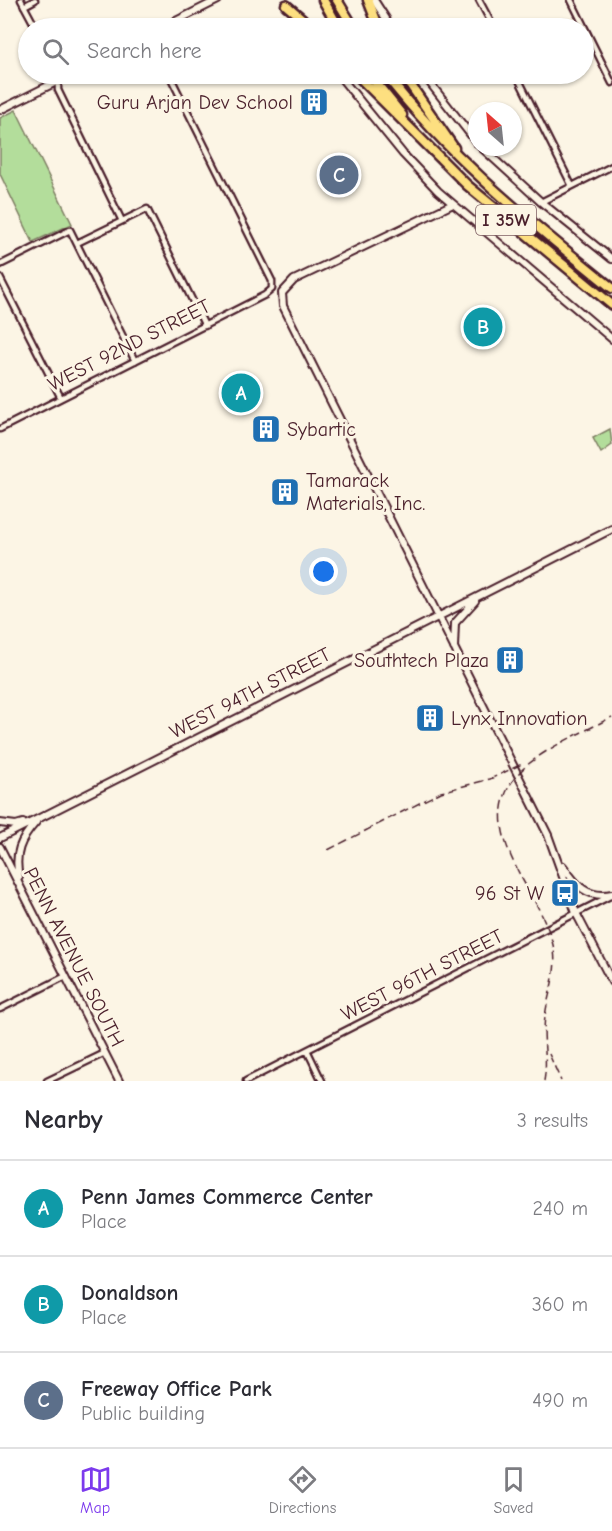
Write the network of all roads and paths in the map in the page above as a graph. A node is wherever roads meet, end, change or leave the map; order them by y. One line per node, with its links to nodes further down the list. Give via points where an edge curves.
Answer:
1 (21, 0): 11 (street)
2 (35, 0): 11 (street)
3 (218, 0): 13 (street)
4 (323, 0): 16 (highway)
5 (337, 0): 17 (highway)
6 (368, 0): 18 (highway)
7 (374, 0): 19 (street)
8 (479, 0): 20 (street)
9 (571, 0): 21 (street)
10 (284, 2): 14 (street); 15 (highway)
11 (24, 6): 12 (street)
12 (31, 18)
13 (182, 18)
14 (296, 18)
15 (302, 18)
16 (333, 18)
17 (348, 18)
18 (375, 18)
19 (386, 18)
20 (489, 18)
21 (580, 18)
22 (594, 47): 23 (street)
23 (612, 83)
24 (46, 84): 34 (street)
25 (58, 84): 43 (street)
26 (174, 84): 52 (street, WEST 92ND STREET, via 272,281 272,289)
27 (346, 84): 42 (street, via 403,154)
28 (366, 84): 36 (highway)
29 (377, 84): 36 (highway, I 35W)
30 (393, 84): 39 (highway, I 35W)
31 (410, 84): 39 (highway)
32 (430, 84): 35 (street)
33 (521, 84): 40 (street)
34 (0, 110)
35 (468, 134)
36 (429, 148): 48 (highway, I 35W, via 504,218)
37 (491, 156): 41 (street)
38 (612, 166): 40 (street)
39 (468, 168): 49 (highway, I 35W)
40 (572, 186): 41 (street)
41 (541, 202): 45 (street)
42 (453, 204): 53 (street); 59 (street, via 294,280 282,293 284,308)
43 (122, 221): 44 (street); 52 (street, via 147,209)
44 (77, 243): 46 (street, via 70,230); 54 (street)
45 (612, 259)
46 (0, 265)
47 (0, 278): 55 (street)
48 (589, 286): 50 (highway, I 35W); 51 (highway)
49 (612, 288)
50 (612, 305)
51 (612, 310)
52 (205, 326): 54 (street, WEST 92ND STREET)
53 (612, 339)
54 (135, 361): 55 (street, WEST 92ND STREET)
55 (61, 398): 56 (street, WEST 92ND STREET)
56 (0, 429)
57 (612, 529): 58 (street, WEST 94TH STREET)
58 (480, 596): 59 (street, WEST 94TH STREET); 60 (street, via 455,623)
59 (437, 618): 60 (street); 61 (street, WEST 94TH STREET)
60 (455, 652): 65 (street)
61 (38, 819): 62 (street, via 16,825); 63 (street, WEST 94TH STREET); 66 (street, via 19,845 16,860)
62 (0, 823)
63 (0, 838)
64 (0, 847): 66 (street, PENN AVENUE SOUTH)
65 (558, 859): 67 (street, via 580,888 596,896); 68 (street)
66 (21, 887): 69 (street, PENN AVENUE SOUTH)
67 (612, 895): 68 (street, WEST 96TH STREET)
68 (576, 913): 70 (street); 72 (street, WEST 96TH STREET)
69 (66, 976): 71 (street); 73 (street, PENN AVENUE SOUTH)
70 (612, 982)
71 (0, 1009)
72 (307, 1050): 76 (street, WEST 96TH STREET); 77 (street)
73 (105, 1053): 74 (street); 75 (street, PENN AVENUE SOUTH)
74 (47, 1081)
75 (119, 1081)
76 (246, 1081)
77 (322, 1081)

